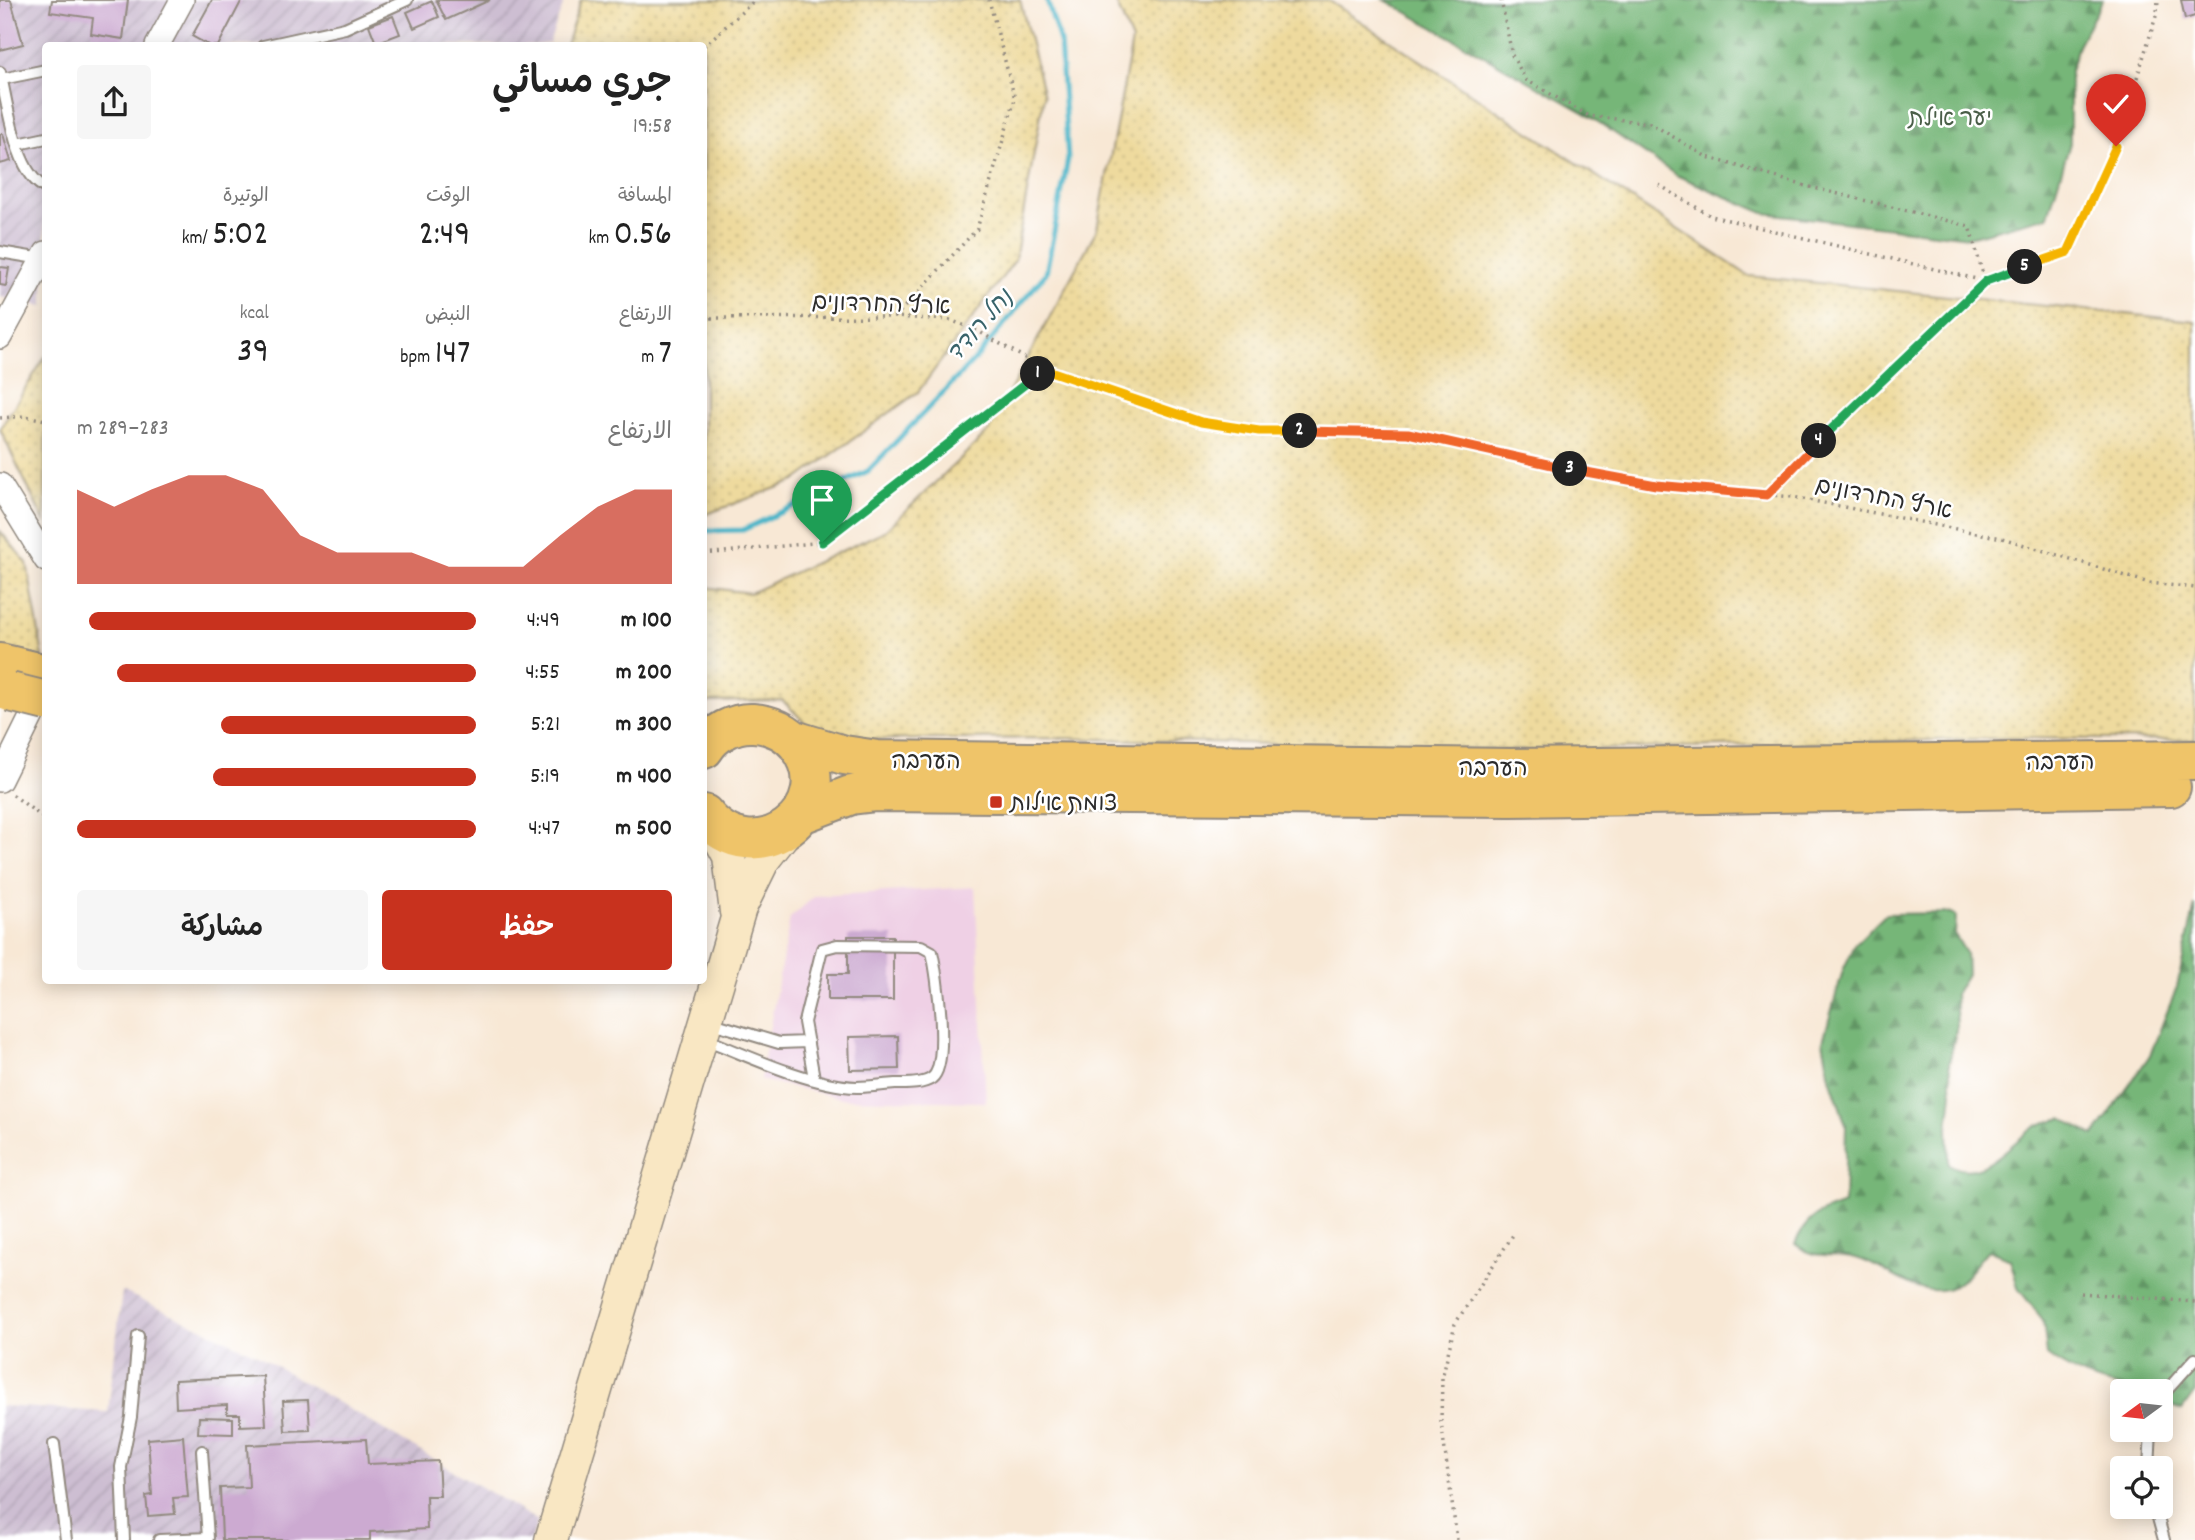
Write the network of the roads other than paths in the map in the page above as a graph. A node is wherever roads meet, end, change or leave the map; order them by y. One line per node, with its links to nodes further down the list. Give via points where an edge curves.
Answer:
1 (182, 0): 3 (street)
2 (407, 0): 4 (lane, via 345,28)
3 (159, 42)
4 (281, 42)
5 (42, 70): 6 (lane)
6 (1, 76): 8 (lane)
7 (42, 139): 8 (lane)
8 (18, 144): 9 (lane, via 24,168)
9 (42, 186)
10 (0, 252): 11 (lane)
11 (42, 256)
12 (42, 260): 13 (street)
13 (0, 337)
14 (0, 485): 15 (street)
15 (42, 553)
16 (23, 682): 20 (street)
17 (794, 740): 18 (highway, הערבה, via 781,730 750,722 734,725); 19 (highway, הערבה, via 877,760 1510,768); 24 (highway, via 810,768 811,784)
18 (707, 745)
19 (2195, 760)
20 (0, 780)
21 (2195, 786): 24 (highway, הערבה, via 1510,797 876,792 839,799)
22 (707, 818): 24 (highway, הערבה, via 726,834 759,840)
23 (707, 819): 25 (street, via 729,856)
24 (795, 820): 25 (street, via 764,859)
25 (736, 920): 26 (street)
26 (703, 1029): 27 (lane, via 779,1043); 28 (lane); 38 (street)
27 (808, 1042): 28 (lane); 28 (lane, via 804,1022 822,949 837,945 921,946 932,952 941,1053 931,1079 855,1087)
28 (814, 1078)
29 (138, 1336): 36 (lane, via 131,1417 121,1466)
30 (2195, 1359): 31 (lane)
31 (2174, 1382)
32 (54, 1444): 35 (lane)
33 (202, 1451): 37 (lane, via 208,1538)
34 (2158, 1519): 39 (lane)
35 (66, 1540)
36 (124, 1540)
37 (159, 1540)
38 (551, 1540)
39 (2164, 1540)

